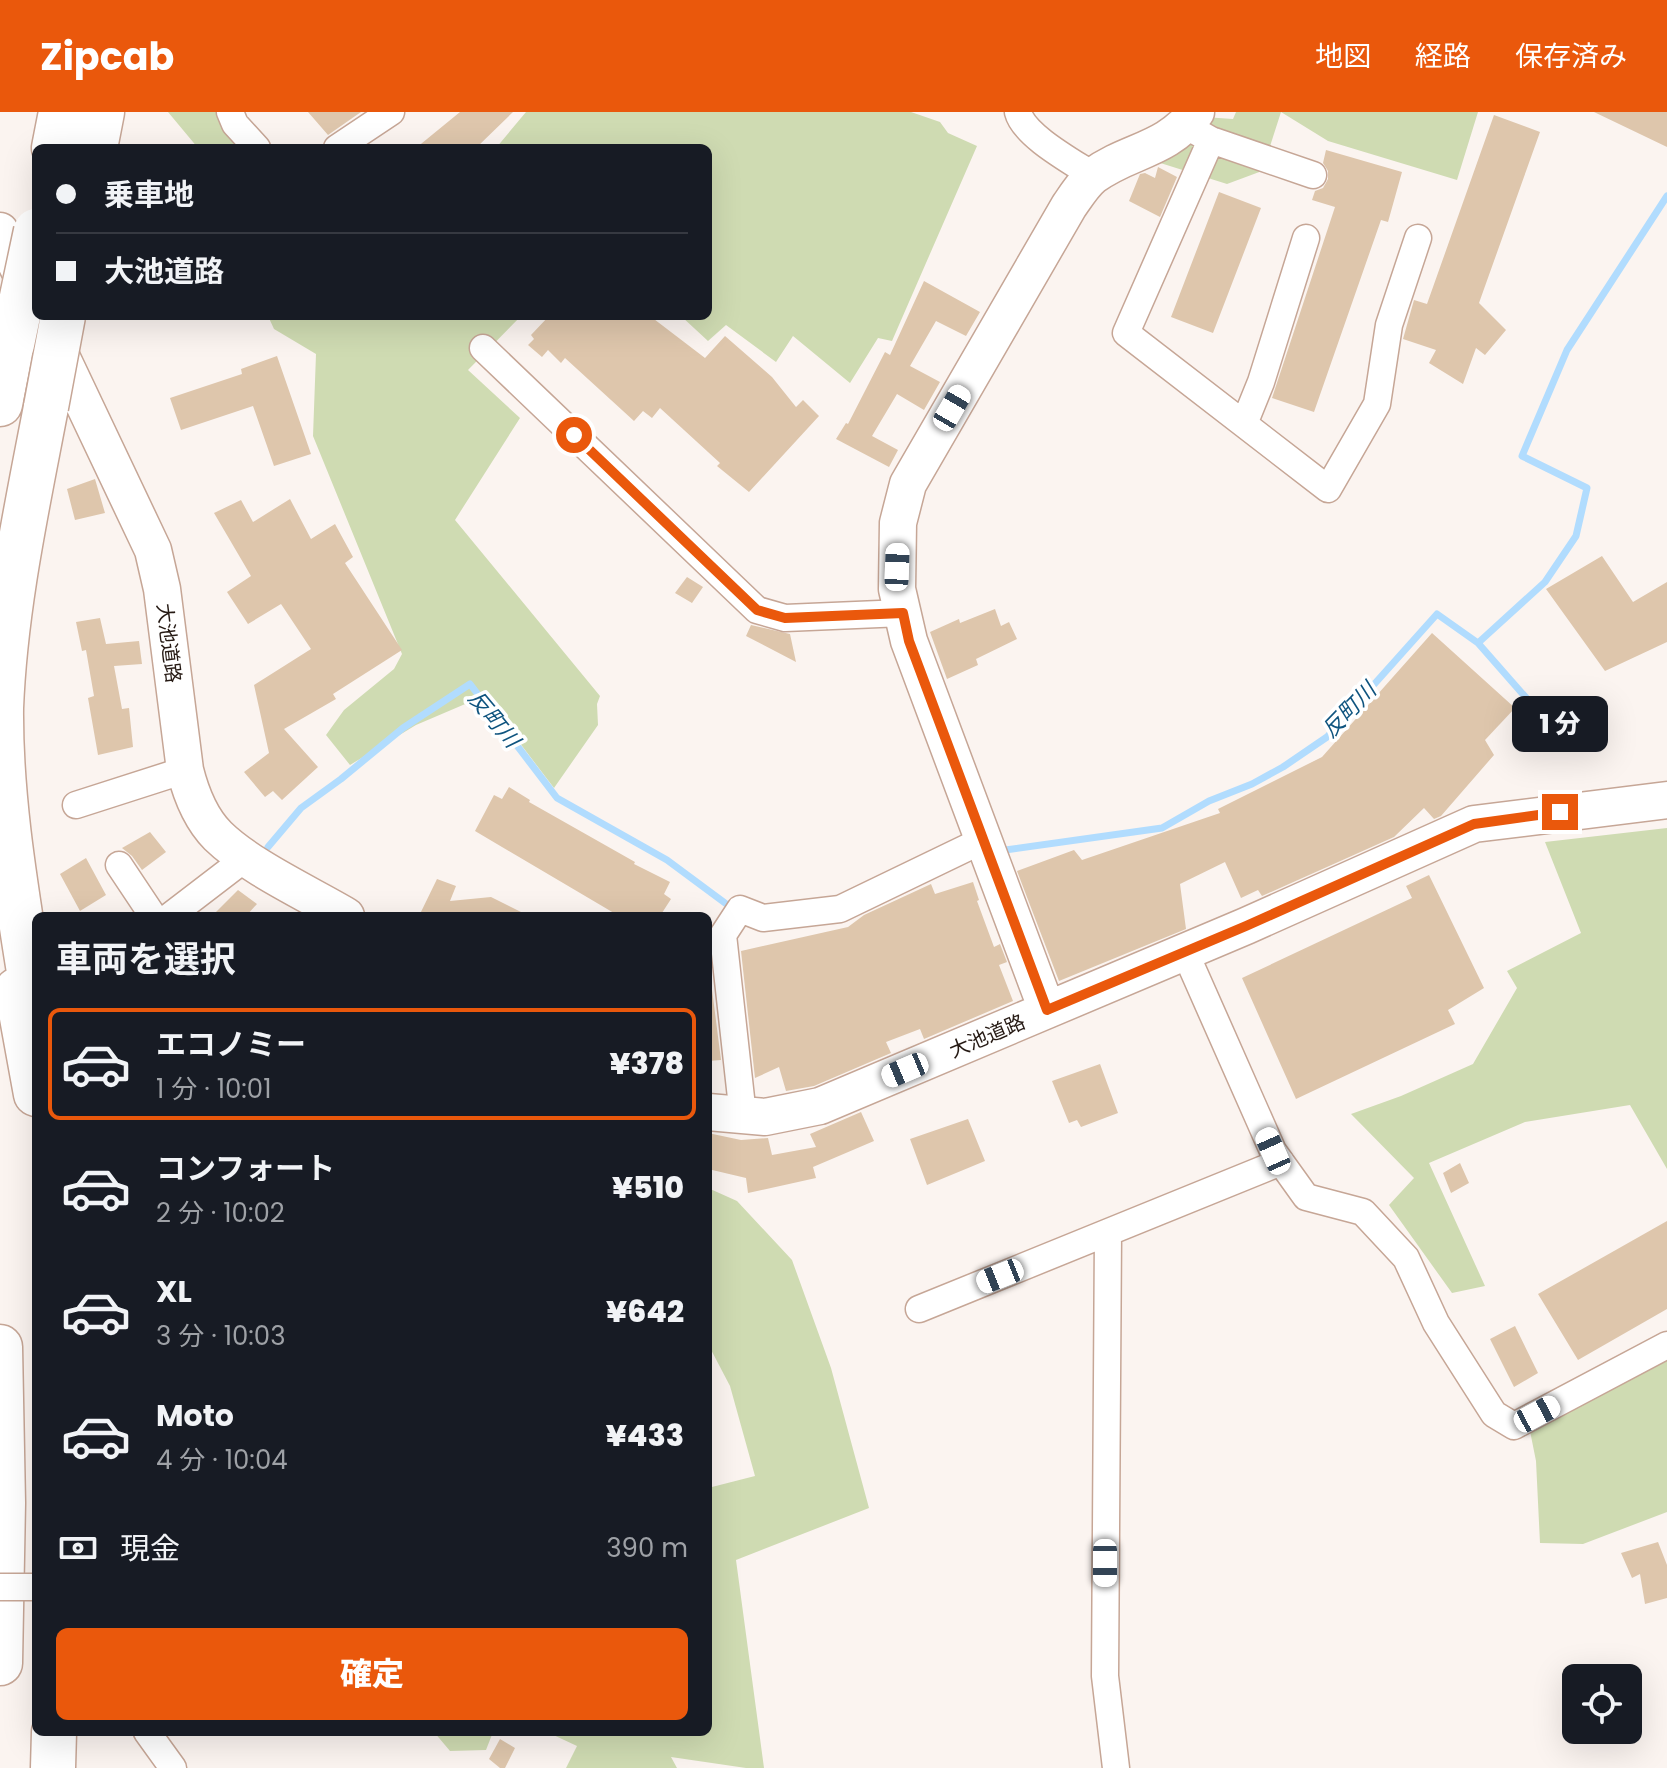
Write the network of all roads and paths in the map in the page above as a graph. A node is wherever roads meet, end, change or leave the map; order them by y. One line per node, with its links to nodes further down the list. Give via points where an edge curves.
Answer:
1 (61, 112): 7 (highway)
2 (102, 112): 8 (highway)
3 (230, 112): 9 (street)
4 (391, 112): 10 (street)
5 (1018, 112): 12 (street, via 1020,121 1042,141)
6 (1197, 126): 11 (street); 12 (street); 22 (street, via 1126,333)
7 (55, 144)
8 (96, 144)
9 (253, 144)
10 (343, 144)
11 (1313, 175)
12 (1094, 176): 23 (street, via 1069,206 908,484 898,523 897,589)
13 (0, 231): 17 (street)
14 (1306, 238): 22 (street)
15 (1418, 238): 22 (street, via 1389,325 1377,404 1328,489)
16 (32, 275): 19 (highway, bridge)
17 (32, 296)
18 (62, 320): 37 (highway, bridge, via 7,633 0,710 8,832)
19 (27, 330): 21 (highway); 24 (street, 大池道路, via 102,438 153,550)
20 (483, 348): 23 (street, via 757,610 785,618)
21 (0, 404)
22 (1244, 424)
23 (903, 613): 27 (street)
24 (185, 770): 26 (street); 28 (street, 大池道路, via 198,810 218,836)
25 (1667, 800): 36 (street, 大池道路, via 1474,824)
26 (76, 805)
27 (983, 840): 38 (street); 40 (street, via 840,909 763,918 740,909 723,935)
28 (247, 857): 30 (street, 大池道路); 33 (street)
29 (119, 865): 32 (street)
30 (279, 877): 34 (street); 35 (street, 大池道路)
31 (0, 901): 39 (highway)
32 (150, 912)
33 (175, 912)
34 (299, 912)
35 (339, 912)
36 (1185, 952): 38 (street, 大池道路); 41 (street)
37 (32, 991)
38 (1047, 1010): 40 (street, 大池道路, via 820,1106 765,1117)
39 (32, 1073)
40 (726, 1114)
41 (1281, 1162): 42 (street); 44 (street, via 1306,1197 1363,1212 1406,1258 1436,1323 1494,1414 1514,1426)
42 (1108, 1233): 43 (street); 53 (street, via 1105,1676)
43 (919, 1309)
44 (1667, 1345)
45 (0, 1347): 48 (highway)
46 (0, 1587): 47 (street, bridge)
47 (32, 1587)
48 (0, 1663)
49 (54, 1736): 51 (highway)
50 (150, 1736): 52 (street)
51 (53, 1768)
52 (173, 1768)
53 (1116, 1768)

